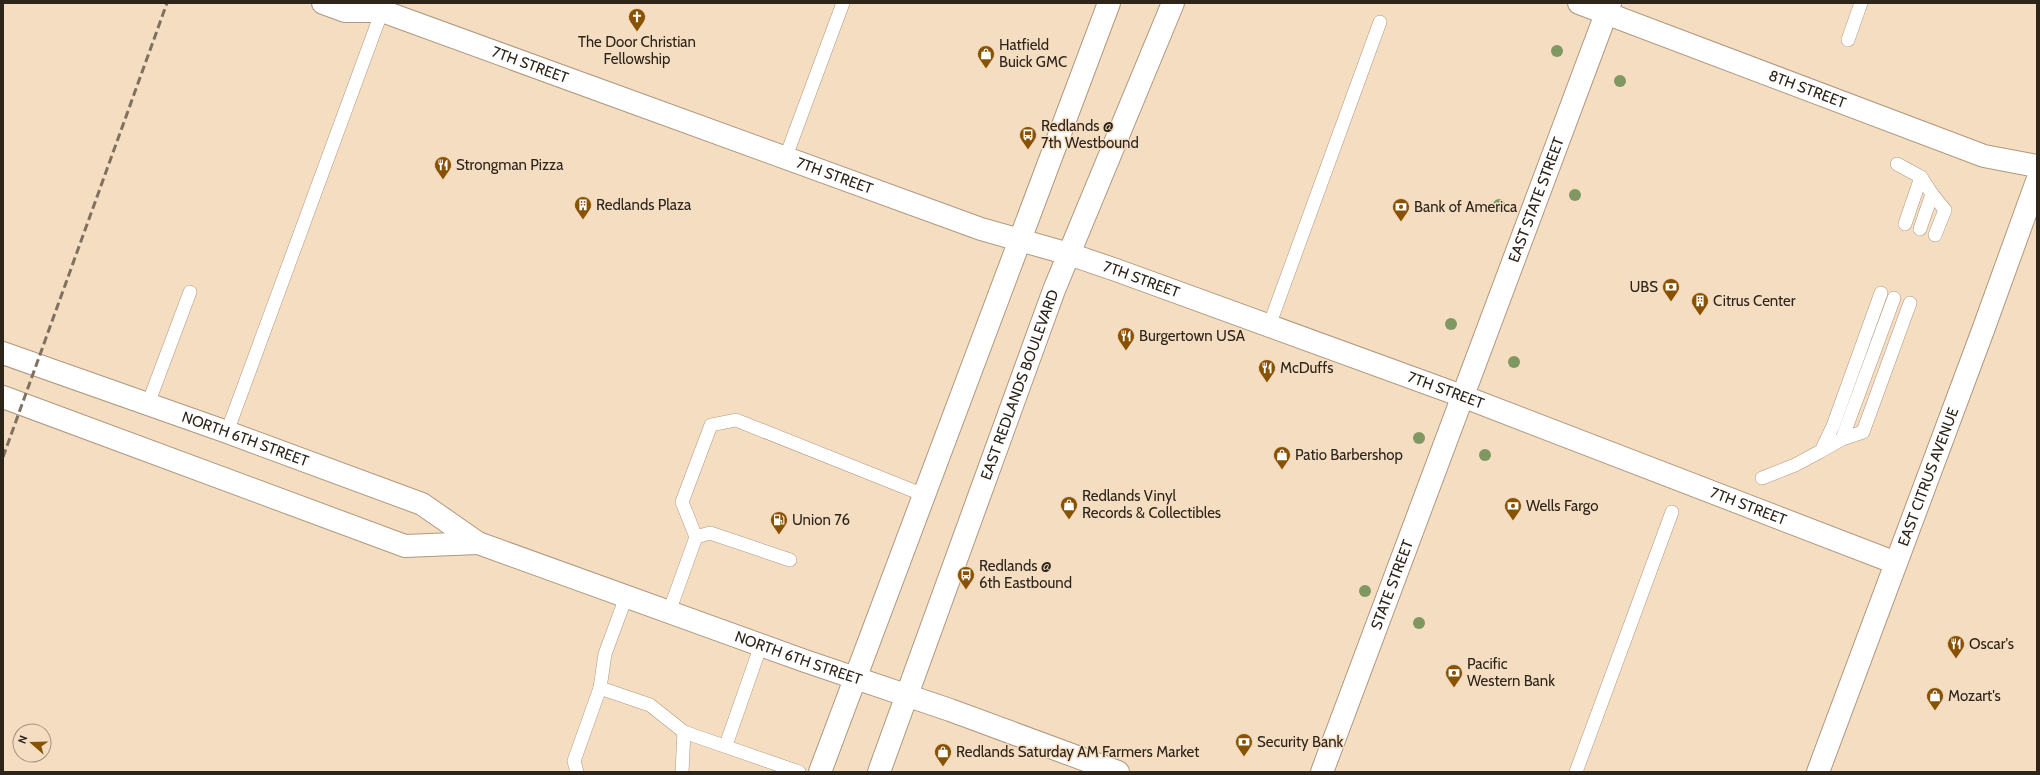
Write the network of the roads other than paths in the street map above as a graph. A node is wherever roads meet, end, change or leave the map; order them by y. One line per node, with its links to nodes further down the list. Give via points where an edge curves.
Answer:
1 (323, 3): 7 (main road, 7TH STREET, via 345,11)
2 (843, 3): 11 (lane)
3 (1109, 3): 20 (main road)
4 (1173, 3): 21 (main road, EAST REDLANDS BOULEVARD)
5 (1579, 3): 8 (main road, 8TH STREET)
6 (1862, 3): 10 (lane)
7 (378, 7): 11 (main road, 7TH STREET); 31 (lane)
8 (1608, 8): 13 (main road, 8TH STREET, via 1652,32 1984,156); 29 (main road, EAST STATE STREET)
9 (1380, 22): 26 (lane)
10 (1848, 40)
11 (785, 159): 20 (main road, 7TH STREET, via 981,229)
12 (1897, 164): 14 (lane)
13 (2037, 166)
14 (1921, 177): 16 (lane); 17 (lane)
15 (2037, 181): 40 (main road, EAST CITRUS AVENUE)
16 (1932, 194): 18 (lane); 19 (lane, via 1945,210)
17 (1905, 224)
18 (1920, 229)
19 (1935, 235)
20 (1019, 240): 21 (main road, 7TH STREET); 35 (main road)
21 (1069, 254): 26 (main road, 7TH STREET); 46 (main road, EAST REDLANDS BOULEVARD)
22 (190, 292): 30 (lane)
23 (1881, 292): 33 (lane, via 1833,426)
24 (1894, 298): 32 (lane)
25 (1910, 303): 32 (lane, via 1863,432)
26 (1269, 326): 29 (main road, 7TH STREET)
27 (3, 353): 30 (main road, NORTH 6TH STREET)
28 (3, 396): 38 (main road, NORTH 6TH STREET, via 405,546)
29 (1462, 396): 40 (main road, 7TH STREET); 55 (main road, STATE STREET)
30 (148, 404): 31 (main road, NORTH 6TH STREET)
31 (227, 432): 38 (main road, NORTH 6TH STREET, via 422,504)
32 (1842, 439): 33 (lane)
33 (1821, 451): 34 (lane)
34 (1762, 478)
35 (924, 495): 37 (lane, via 736,420 720,422 711,425 682,502); 44 (main road)
36 (1672, 512): 56 (lane)
37 (696, 537): 39 (lane, via 710,533); 42 (lane)
38 (478, 543): 41 (main road, NORTH 6TH STREET)
39 (790, 560)
40 (1896, 563): 57 (main road, EAST CITRUS AVENUE)
41 (626, 596): 42 (main road, NORTH 6TH STREET); 45 (lane, via 604,654)
42 (669, 612): 43 (main road, NORTH 6TH STREET)
43 (761, 645): 44 (main road, NORTH 6TH STREET); 48 (lane)
44 (855, 678): 46 (main road, NORTH 6TH STREET); 52 (main road)
45 (600, 688): 47 (lane, via 650,705); 49 (lane, via 574,761)
46 (907, 695): 53 (main road, EAST REDLANDS BOULEVARD); 54 (main road, NORTH 6TH STREET)
47 (684, 732): 48 (lane); 50 (lane)
48 (726, 745): 51 (lane)
49 (577, 772)
50 (682, 772)
51 (799, 772)
52 (820, 772)
53 (879, 772)
54 (1118, 772)
55 (1322, 772)
56 (1576, 772)
57 (1818, 772)

